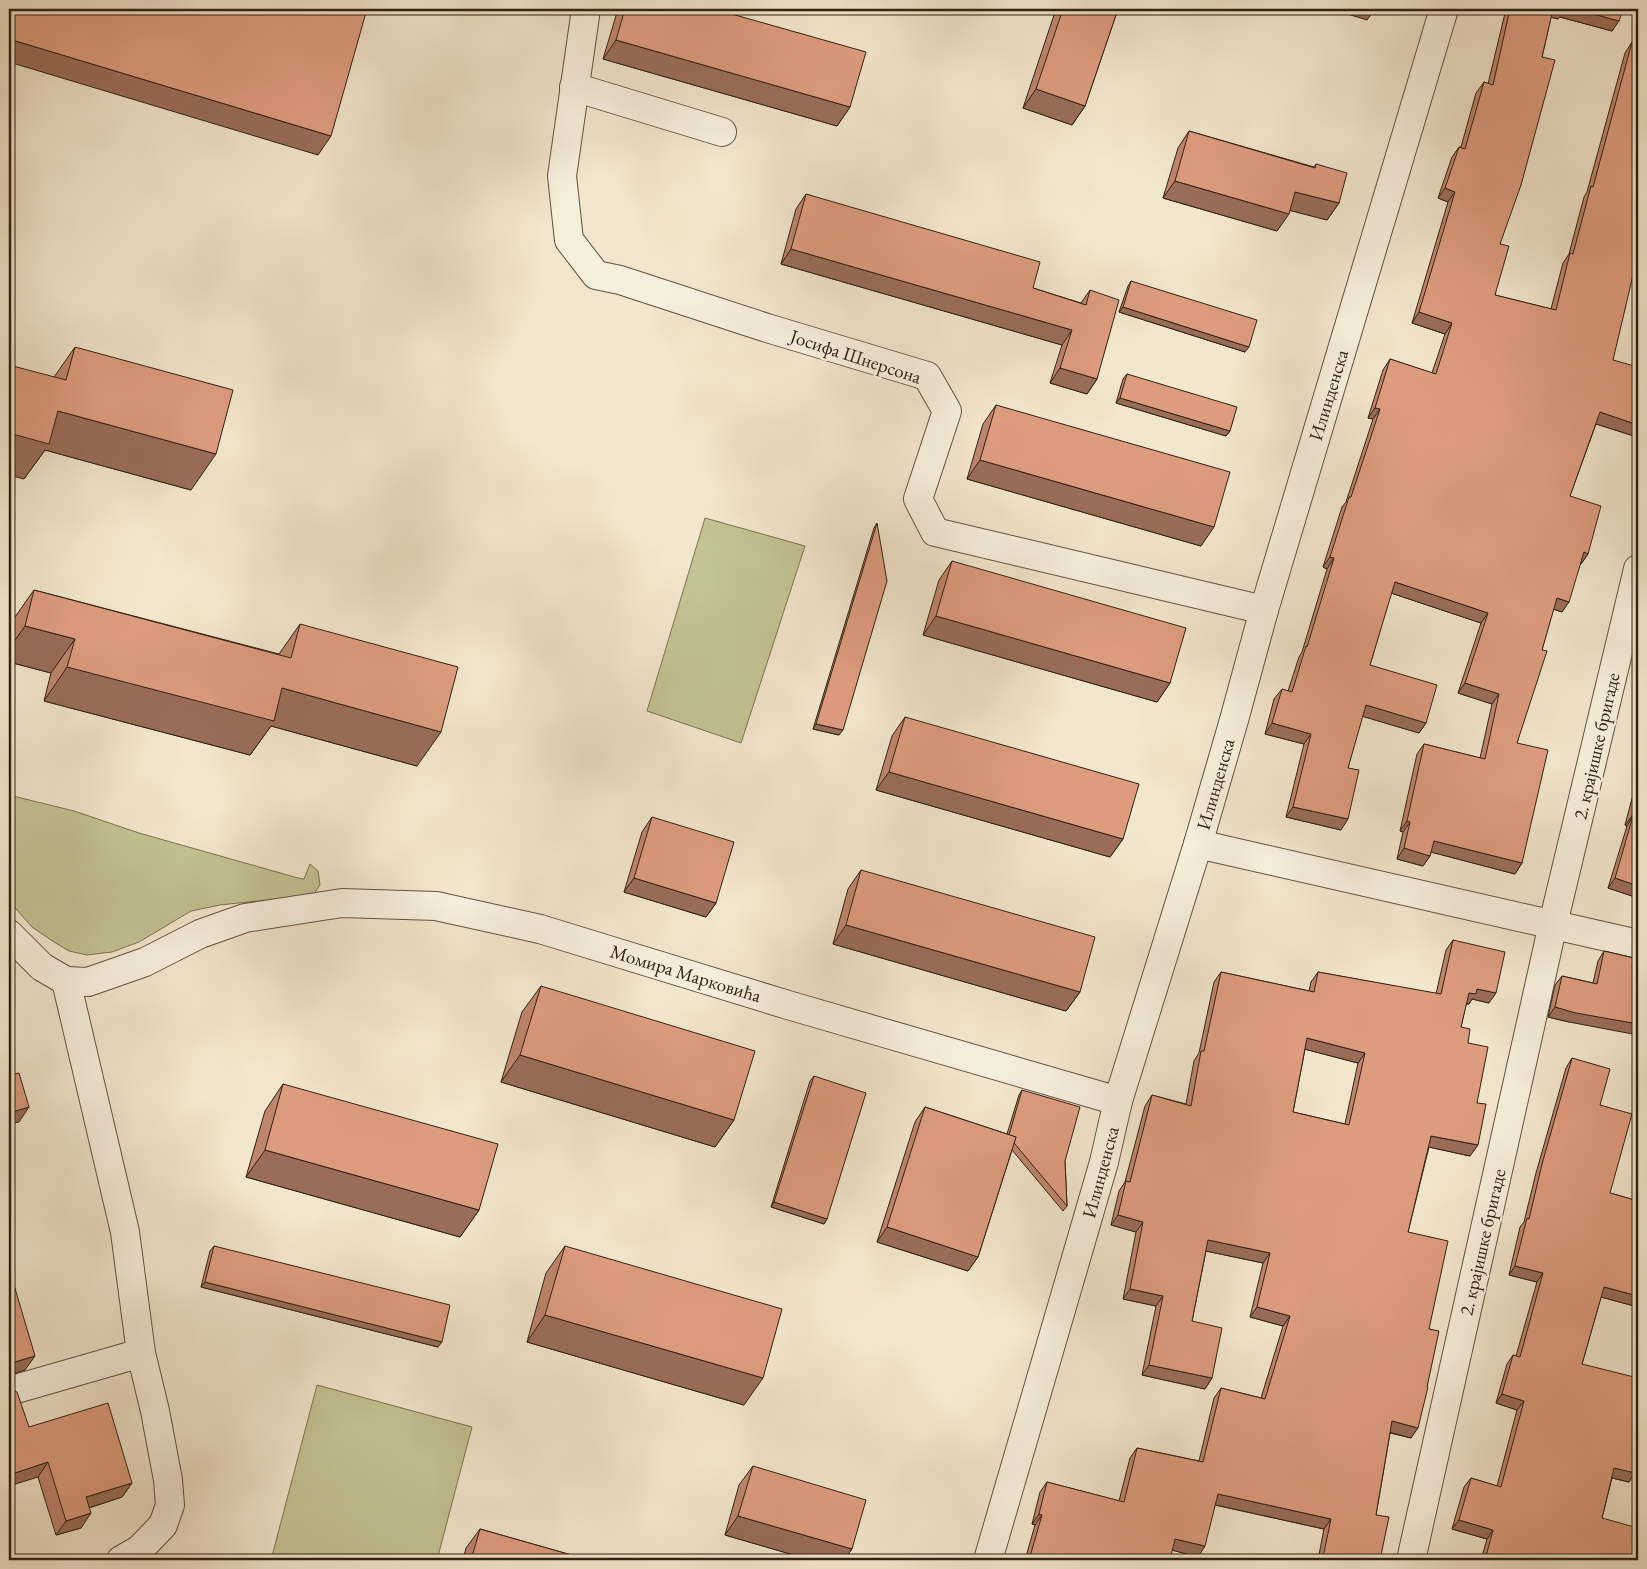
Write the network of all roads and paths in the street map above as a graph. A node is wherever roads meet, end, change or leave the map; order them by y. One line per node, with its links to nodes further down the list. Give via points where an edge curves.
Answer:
1 (586, 9): 3 (street, Јосифа Шнерсона)
2 (1444, 9): 6 (street, Илинденска)
3 (574, 87): 4 (street); 6 (street, Јосифа Шнерсона, via 562,176 569,240 596,276 620,280 927,376 947,411 918,499 935,532)
4 (722, 132)
5 (1638, 569): 8 (street, 2. крајишке бригаде)
6 (1264, 610): 7 (street, Илинденска)
7 (1198, 844): 8 (street); 12 (street, Илинденска)
8 (1553, 924): 10 (street); 17 (street, 2. крајишке бригаде)
9 (9, 934): 11 (street, via 42,967)
10 (1638, 944)
11 (66, 981): 12 (street, Момира Марковића, via 88,982 129,968 200,934 245,918 342,903 436,906 540,929); 13 (street, via 125,1232)
12 (1118, 1101): 16 (street, Илинденска, via 1104,1162)
13 (141, 1353): 14 (street); 15 (street, via 157,1419 170,1505 163,1525 140,1549)
14 (9, 1391)
15 (122, 1560)
16 (988, 1560)
17 (1411, 1560)

